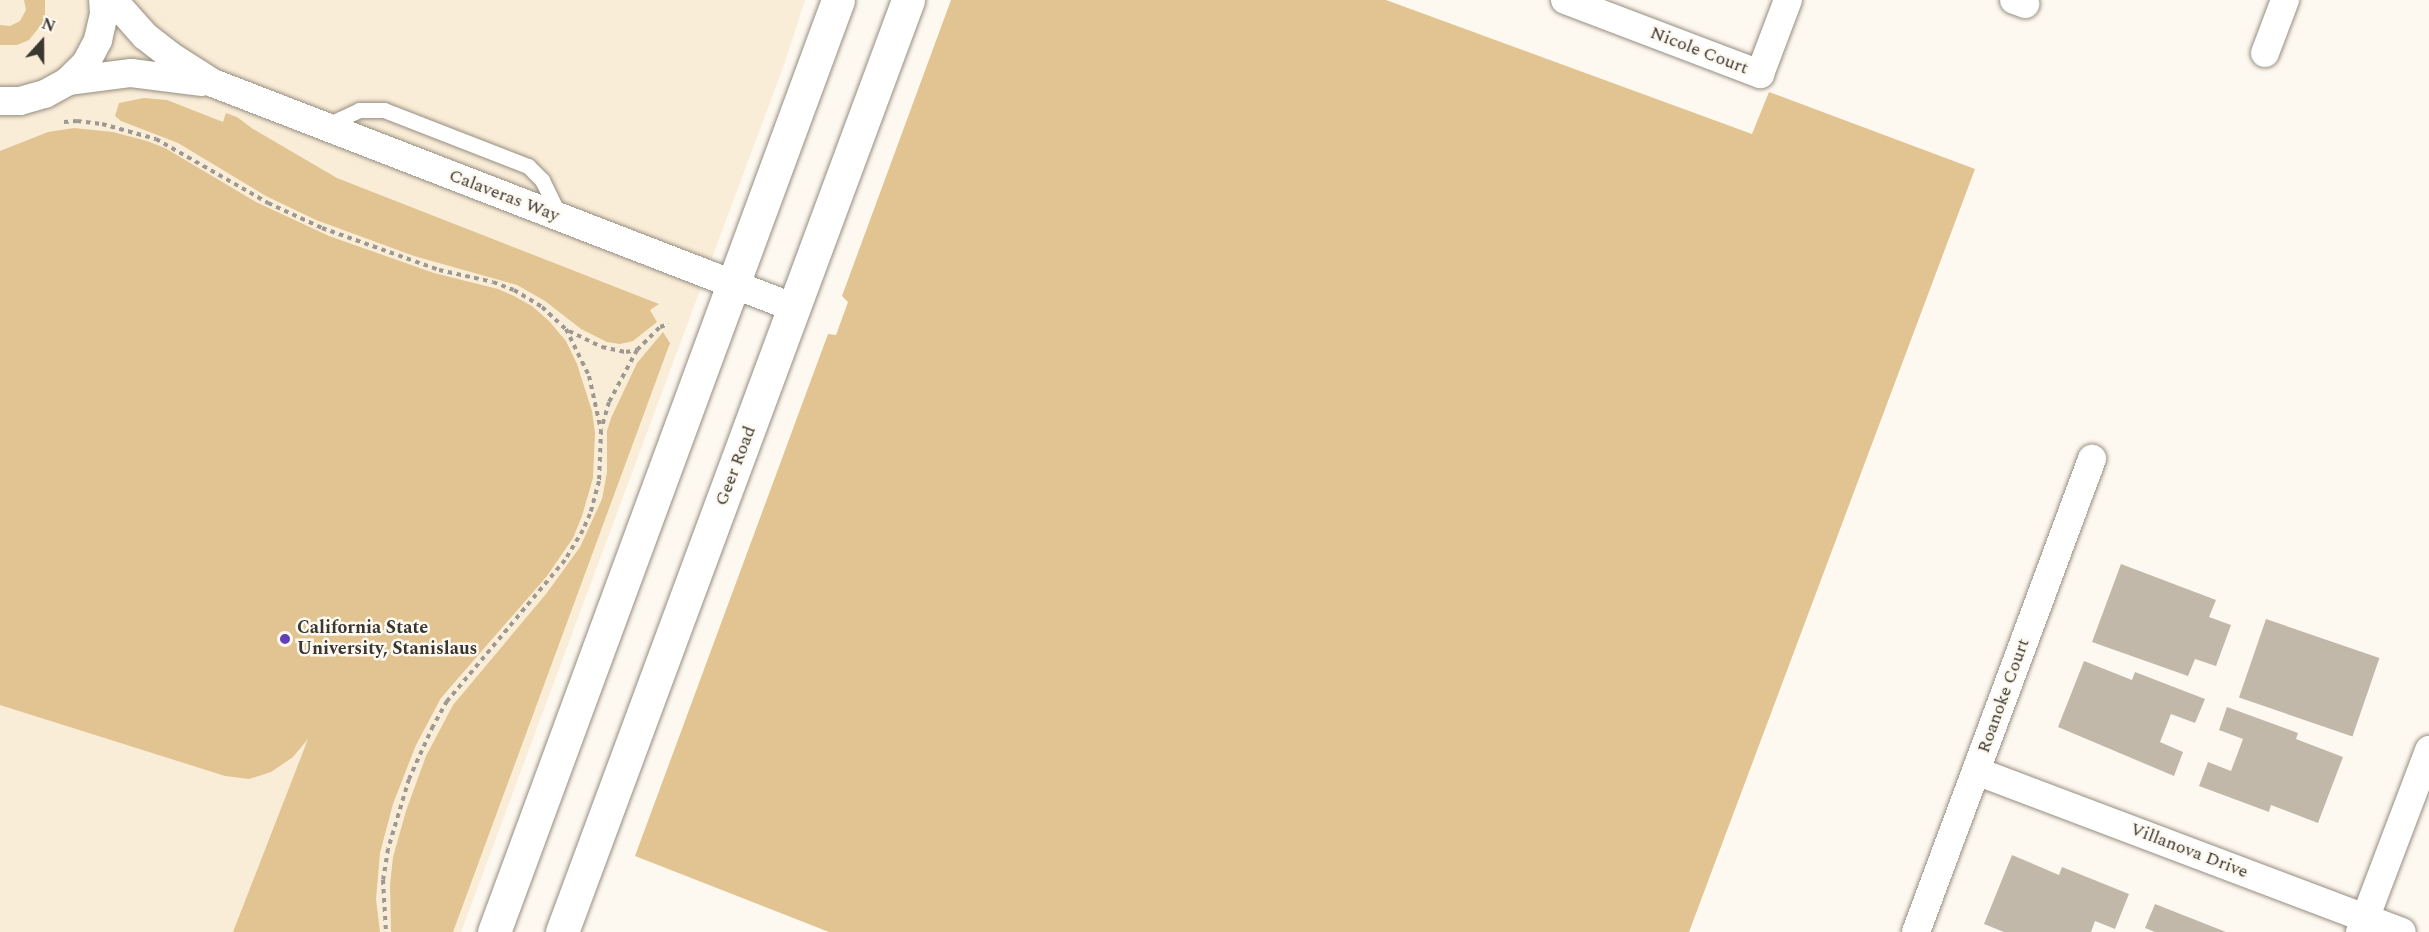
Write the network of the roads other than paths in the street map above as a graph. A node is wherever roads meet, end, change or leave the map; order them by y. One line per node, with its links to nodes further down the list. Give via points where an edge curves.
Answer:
1 (103, 0): 9 (street, via 98,40 86,63)
2 (113, 0): 10 (street, Calaveras Way, via 169,56)
3 (838, 0): 12 (main road)
4 (908, 0): 13 (main road, Geer Road)
5 (1565, 0): 6 (street, Nicole Court, via 1760,74)
6 (1788, 0)
7 (2285, 0): 8 (street)
8 (2265, 53)
9 (68, 81): 10 (street, Calaveras Way, via 131,73); 11 (street, via 45,94)
10 (213, 83): 12 (street, Calaveras Way)
11 (7, 105)
12 (732, 284): 13 (street, Calaveras Way); 18 (main road)
13 (795, 308): 19 (main road, Geer Road)
14 (2092, 459): 16 (street, Roanoke Court)
15 (2429, 750): 17 (street)
16 (1976, 771): 17 (street, Villanova Drive); 20 (street, Roanoke Court)
17 (2363, 925): 21 (street, Villanova Drive)
18 (494, 932)
19 (562, 932)
20 (1916, 932)
21 (2402, 932)

